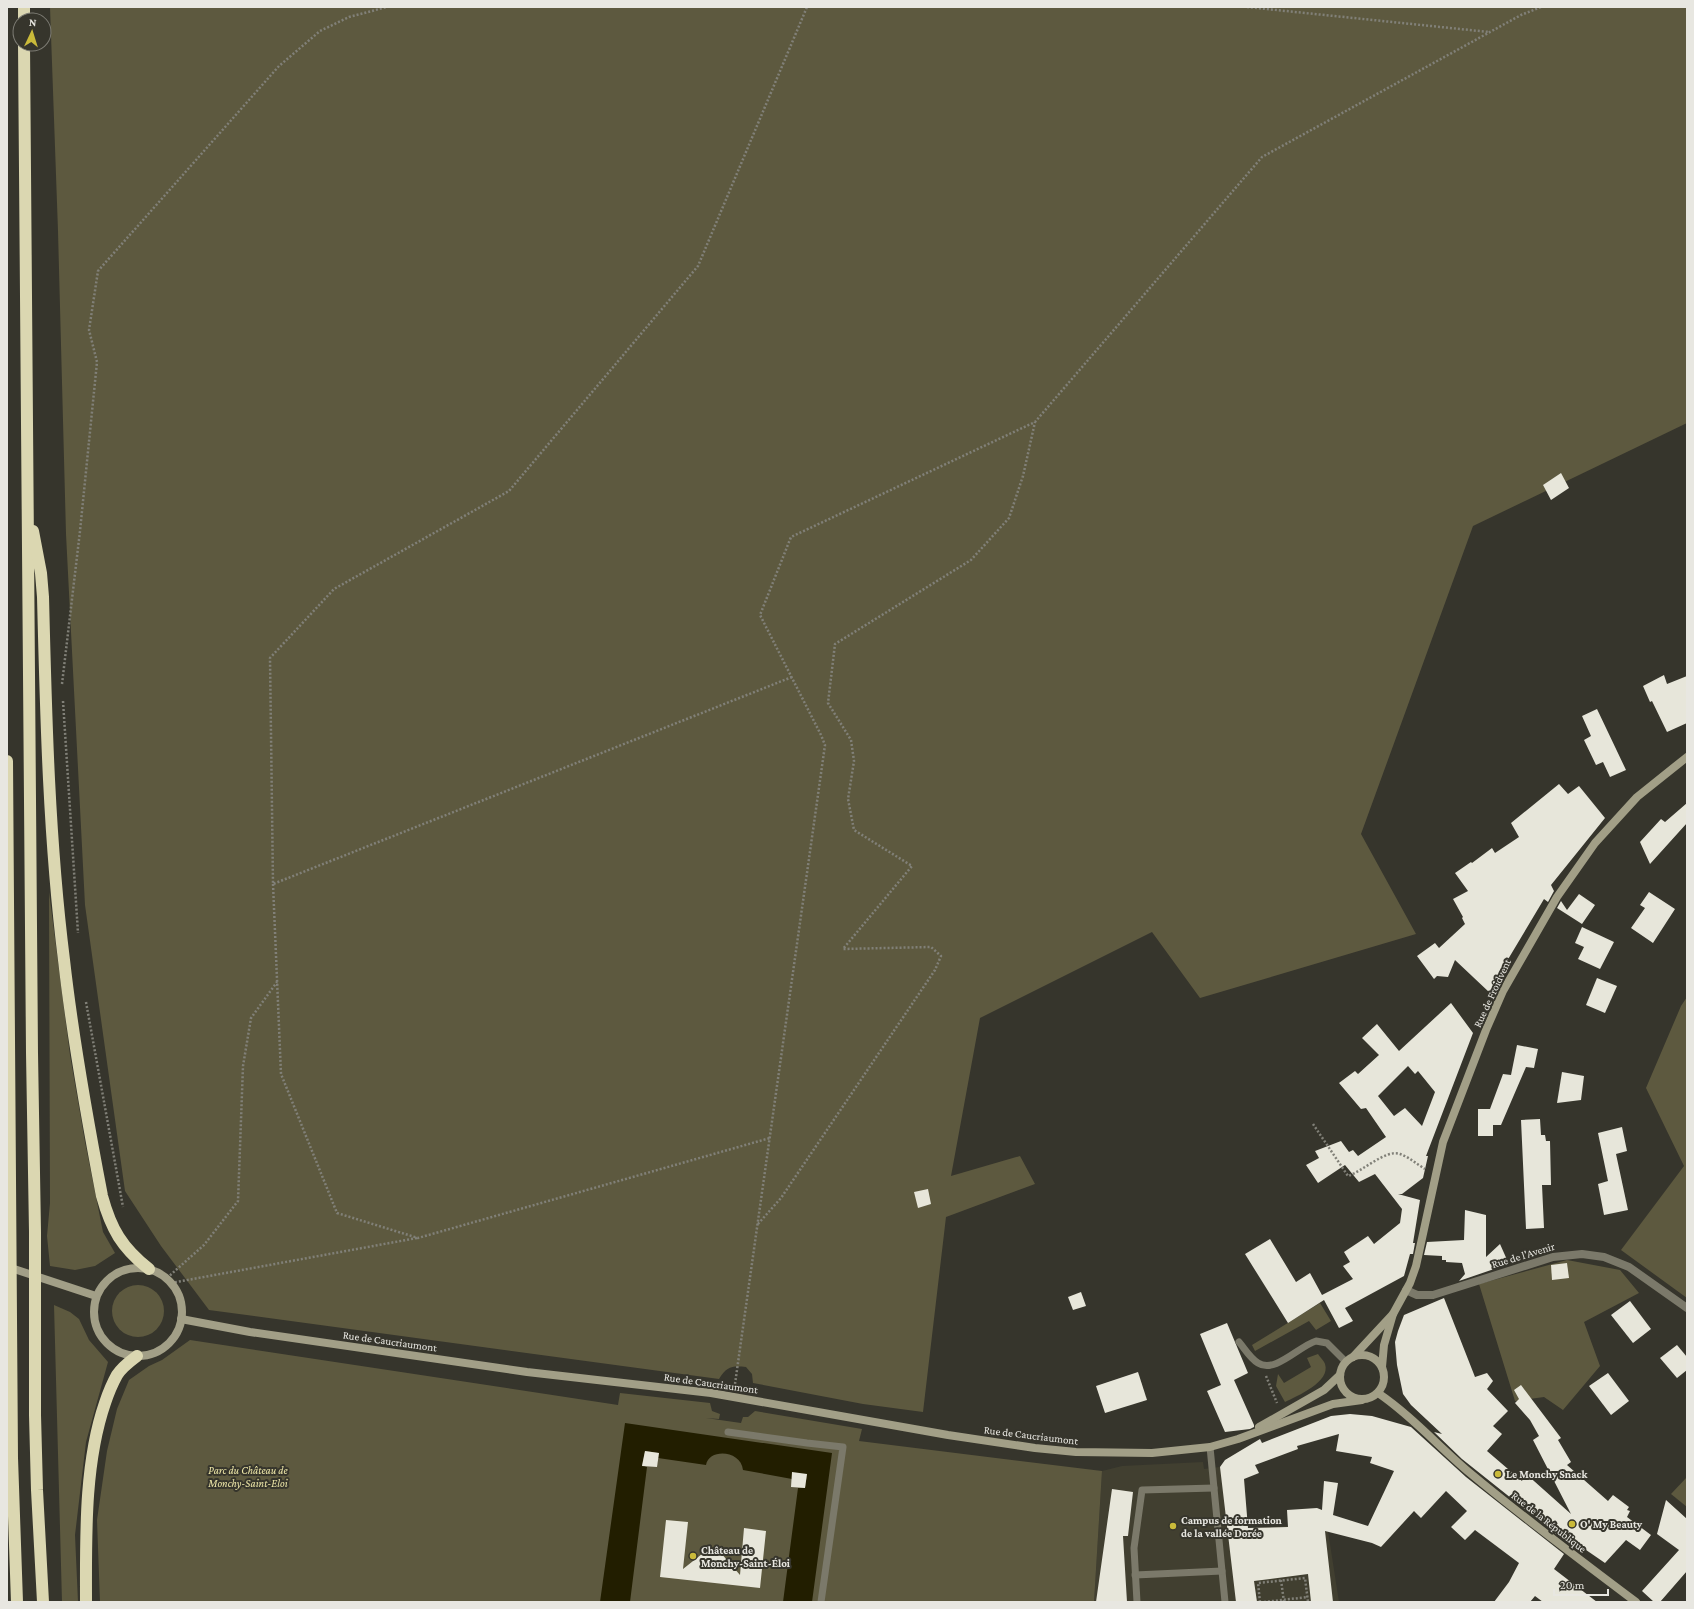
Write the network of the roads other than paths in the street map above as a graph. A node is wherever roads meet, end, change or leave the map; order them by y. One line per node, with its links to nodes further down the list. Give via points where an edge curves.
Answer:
1 (24, 52): 2 (highway)
2 (27, 509): 6 (highway, via 38,553 41,579 52,833 63,960 77,1060 102,1196 109,1219 125,1247); 26 (highway, via 37,1490)
3 (1687, 757): 7 (street, Rue de Froidvent, via 1627,806 1595,843 1557,897 1520,959 1491,1017 1446,1132 1419,1252)
4 (7, 761): 25 (highway, via 12,1458)
5 (7, 1267): 8 (street)
6 (149, 1269): 8 (street, via 129,1268 117,1273 102,1285); 11 (street, via 169,1280 180,1300)
7 (1406, 1290): 9 (street, Rue de l'Avenir, via 1416,1295 1433,1295 1553,1257 1582,1254 1604,1257 1629,1267); 10 (street)
8 (96, 1296): 13 (street, via 93,1316 99,1334 118,1352)
9 (1687, 1308)
10 (1393, 1314): 14 (street); 15 (street, via 1384,1345)
11 (182, 1319): 13 (street, via 178,1331 166,1346 149,1355); 21 (street, Rue de Caucriaumont, via 250,1332 527,1372 733,1396 885,1424 1048,1449 1096,1453 1146,1453)
12 (1239, 1342): 14 (lane, via 1258,1364 1265,1366 1275,1364 1316,1341 1327,1343)
13 (136, 1356): 27 (highway, via 124,1367 112,1386 102,1412 96,1439 89,1491)
14 (1349, 1360): 15 (street, via 1363,1355 1371,1357); 16 (street)
15 (1382, 1367): 17 (street, via 1384,1382)
16 (1340, 1375): 18 (street, via 1342,1387 1347,1394); 20 (street, via 1324,1390)
17 (1378, 1393): 18 (street); 31 (street, Rue de la République, via 1548,1536)
18 (1362, 1400): 20 (street, via 1333,1404)
19 (728, 1432): 28 (lane, via 843,1447)
20 (1238, 1440): 21 (street, Rue de Caucriaumont)
21 (1210, 1447): 22 (lane)
22 (1214, 1488): 23 (lane); 24 (lane, via 1142,1490 1134,1548)
23 (1222, 1571): 24 (lane); 30 (lane)
24 (1135, 1575): 29 (lane)
25 (17, 1602)
26 (43, 1602)
27 (86, 1602)
28 (821, 1602)
29 (1137, 1602)
30 (1225, 1602)
31 (1636, 1602)

